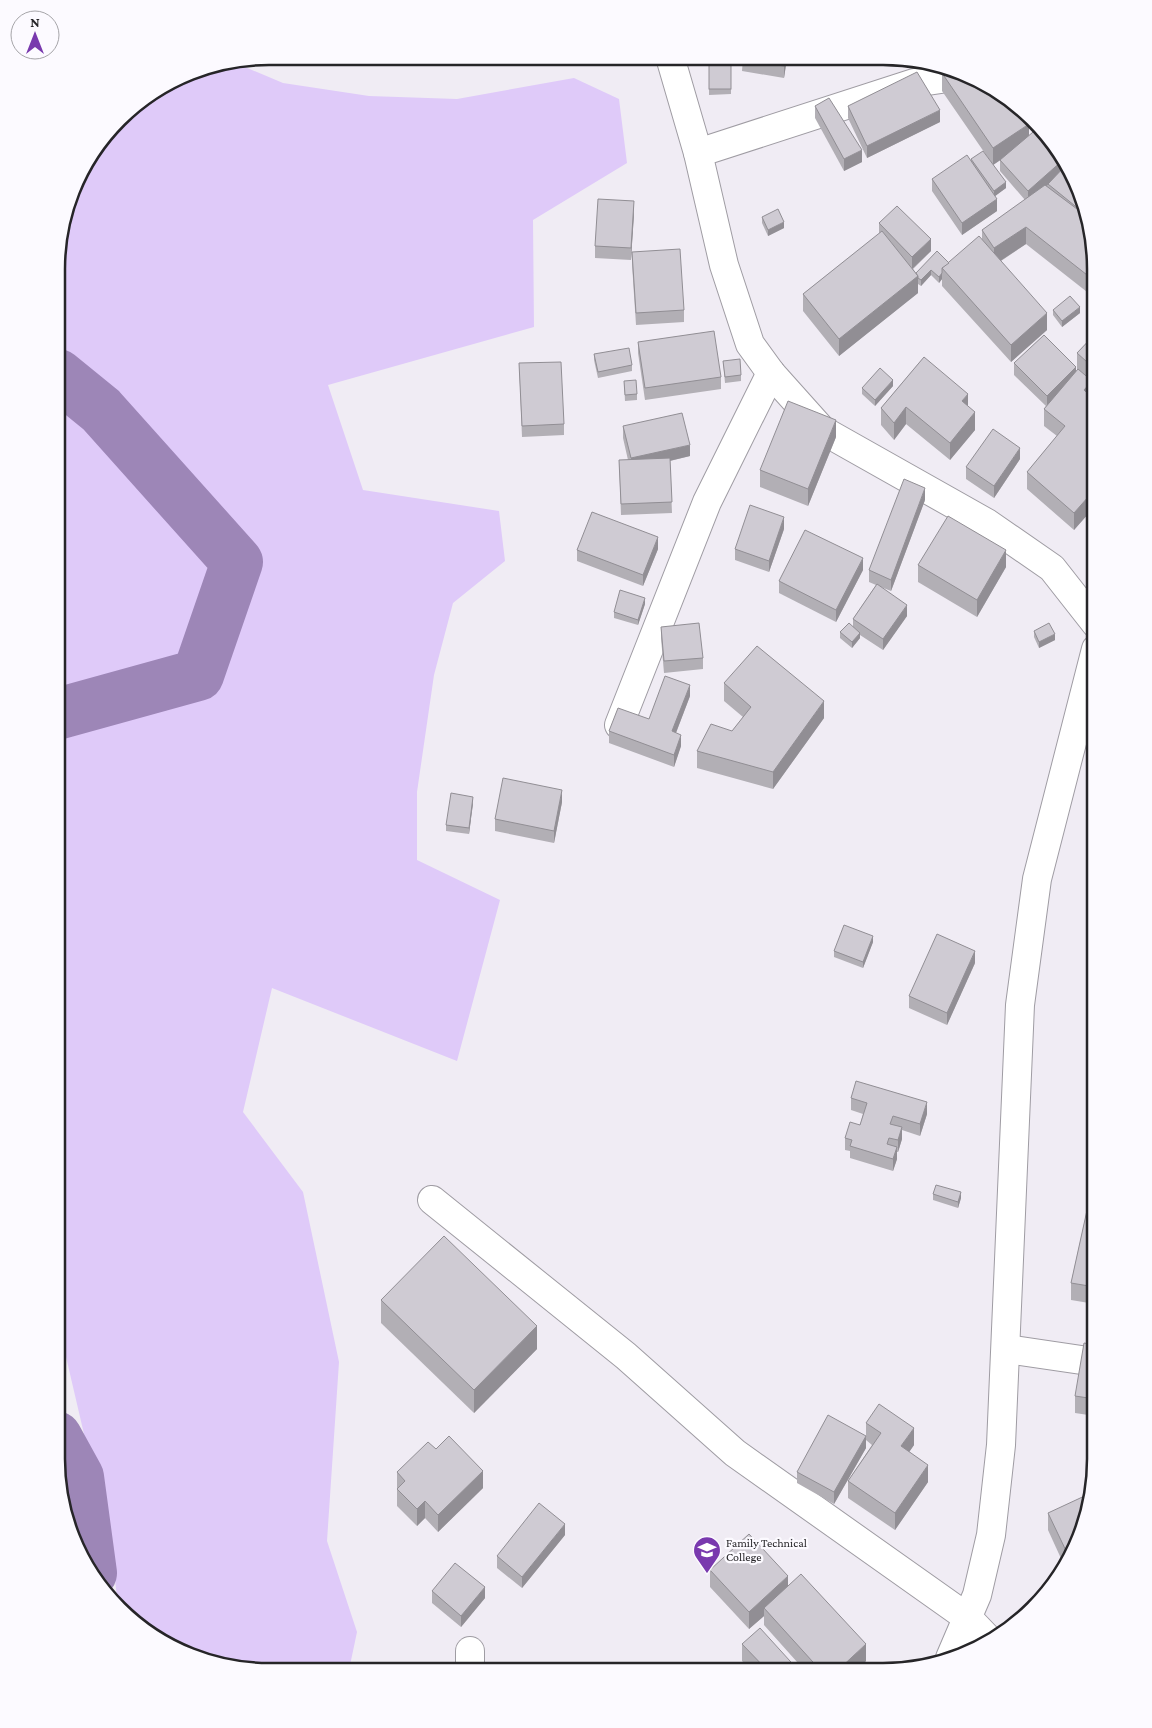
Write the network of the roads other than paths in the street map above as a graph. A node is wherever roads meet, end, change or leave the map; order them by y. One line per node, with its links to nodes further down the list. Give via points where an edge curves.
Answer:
1 (672, 65): 3 (street)
2 (952, 77): 3 (street, via 914,83)
3 (698, 153): 4 (street, via 724,265 750,344)
4 (771, 373): 5 (street, via 822,430 987,523 1052,568); 7 (street, via 708,502)
5 (1087, 613)
6 (1087, 683): 9 (street, via 1037,879 1020,1005)
7 (619, 725)
8 (432, 1200): 11 (street, via 626,1356 734,1453)
9 (1006, 1349): 10 (street); 11 (street, via 1001,1445 991,1535 977,1596)
10 (1087, 1361)
11 (968, 1618): 12 (street); 13 (street)
12 (985, 1636)
13 (954, 1650)

